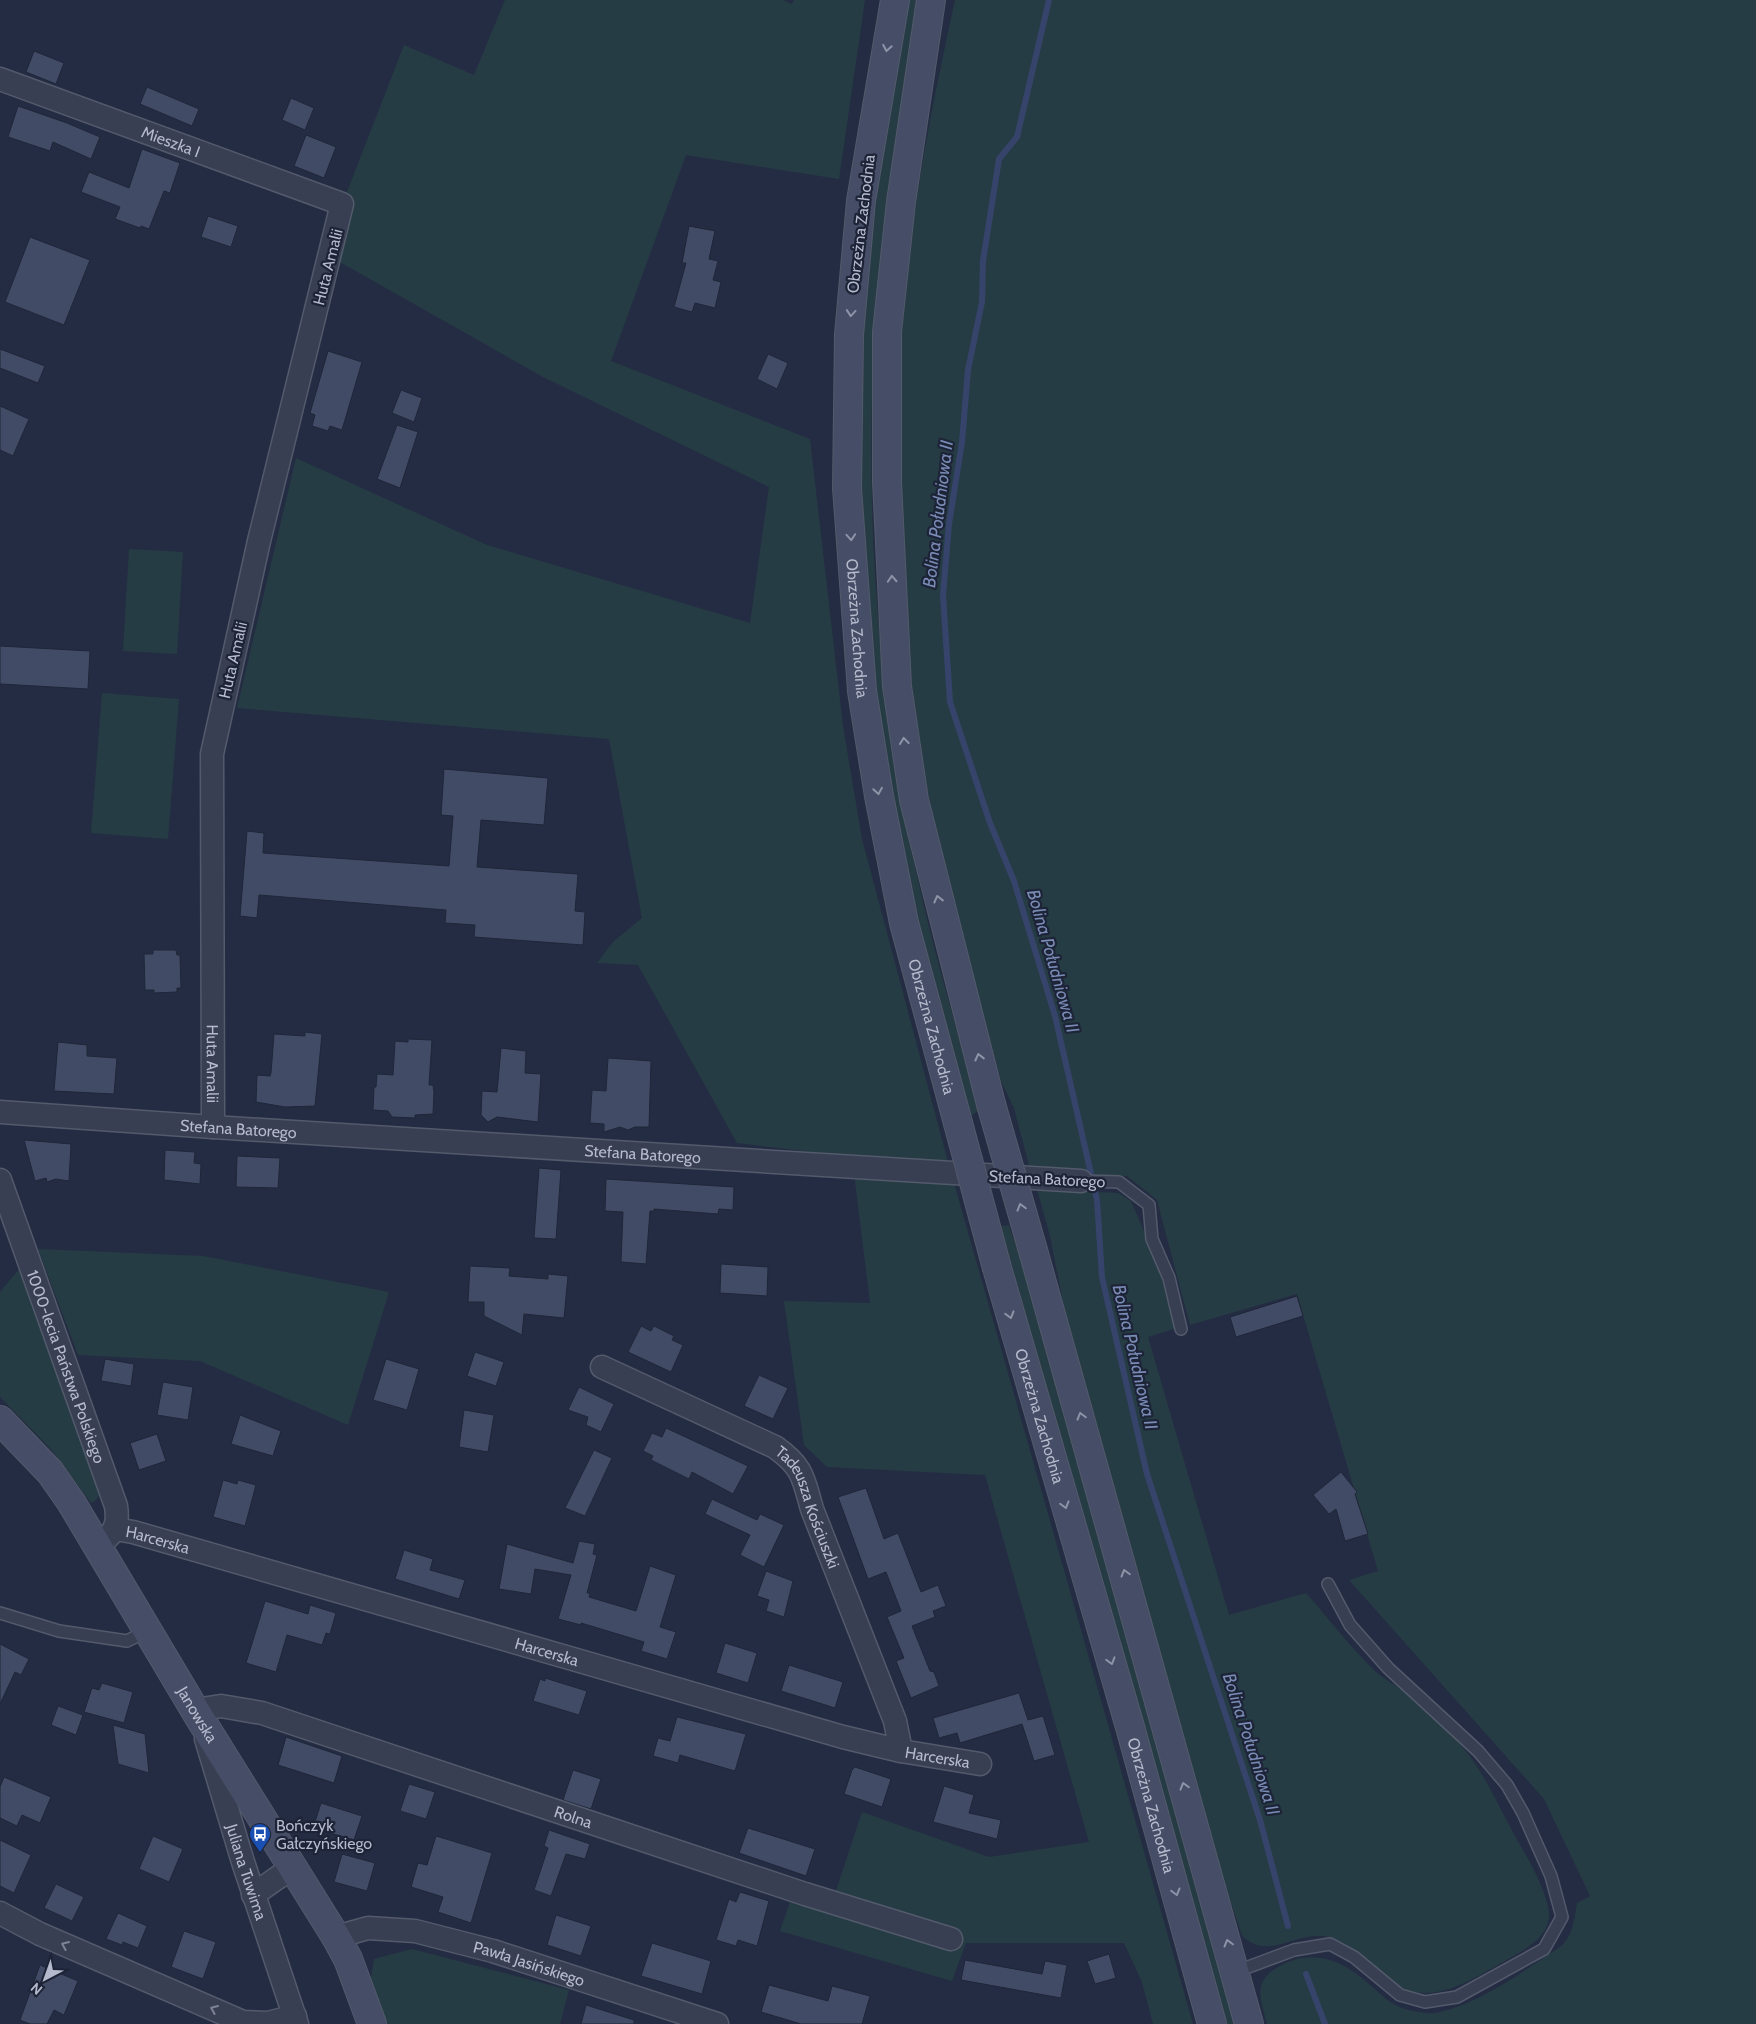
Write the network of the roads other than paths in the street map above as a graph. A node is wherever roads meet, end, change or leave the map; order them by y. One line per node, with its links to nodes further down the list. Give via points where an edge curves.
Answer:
1 (895, 0): 28 (street, Obrzeżna Zachodnia, one-way to 28, bridge, via 861,201 849,335 847,488 862,691 880,805 904,924 997,1268)
2 (931, 0): 24 (street, one-way to 2, bridge, via 991,1104 914,800 897,686 887,482 887,332 901,202)
3 (0, 79): 4 (street, Mieszka I)
4 (342, 204): 6 (street, Huta Amalii, via 259,541 212,754)
5 (0, 1112): 6 (street, Stefana Batorego)
6 (213, 1127): 8 (street, Stefana Batorego)
7 (0, 1180): 12 (street, 1000-lecia Państwa Polskiego, via 116,1506 118,1517)
8 (1081, 1181): 9 (lane, Stefana Batorego, via 1119,1182 1149,1205 1152,1239 1169,1278)
9 (1182, 1330)
10 (602, 1367): 17 (street, Tadeusza Kościuszki, via 775,1447 792,1459 802,1476 895,1721)
11 (0, 1420): 12 (street, Janowska)
12 (106, 1537): 15 (street, Janowska); 17 (street, Harcerska, via 132,1532 843,1738)
13 (1328, 1584): 24 (lane, via 1350,1625 1388,1668 1478,1751 1507,1785 1551,1876 1562,1917 1544,1948 1457,1996 1425,2002 1400,1995 1354,1957 1330,1944 1294,1950)
14 (0, 1613): 15 (lane, via 59,1631 127,1641)
15 (148, 1631): 16 (street, Janowska)
16 (197, 1714): 19 (street, Janowska); 20 (street, Juliana Tuwima); 23 (street, Rolna, via 222,1706 262,1713 805,1894)
17 (901, 1751): 18 (street, Harcerska)
18 (980, 1764)
19 (295, 1871): 20 (street, via 280,1876); 22 (street, Janowska)
20 (253, 1895): 25 (street, Juliana Tuwima)
21 (0, 1913): 25 (street, one-way to 21, via 243,2022 40,1934)
22 (336, 1937): 26 (street, Janowska, via 348,1959); 27 (street, Pawła Jasińskiego, via 368,1928 415,1931 492,1952)
23 (951, 1939)
24 (1236, 1972): 29 (street)
25 (296, 2020)
26 (372, 2024)
27 (717, 2024)
28 (1212, 2024)
29 (1249, 2024)

